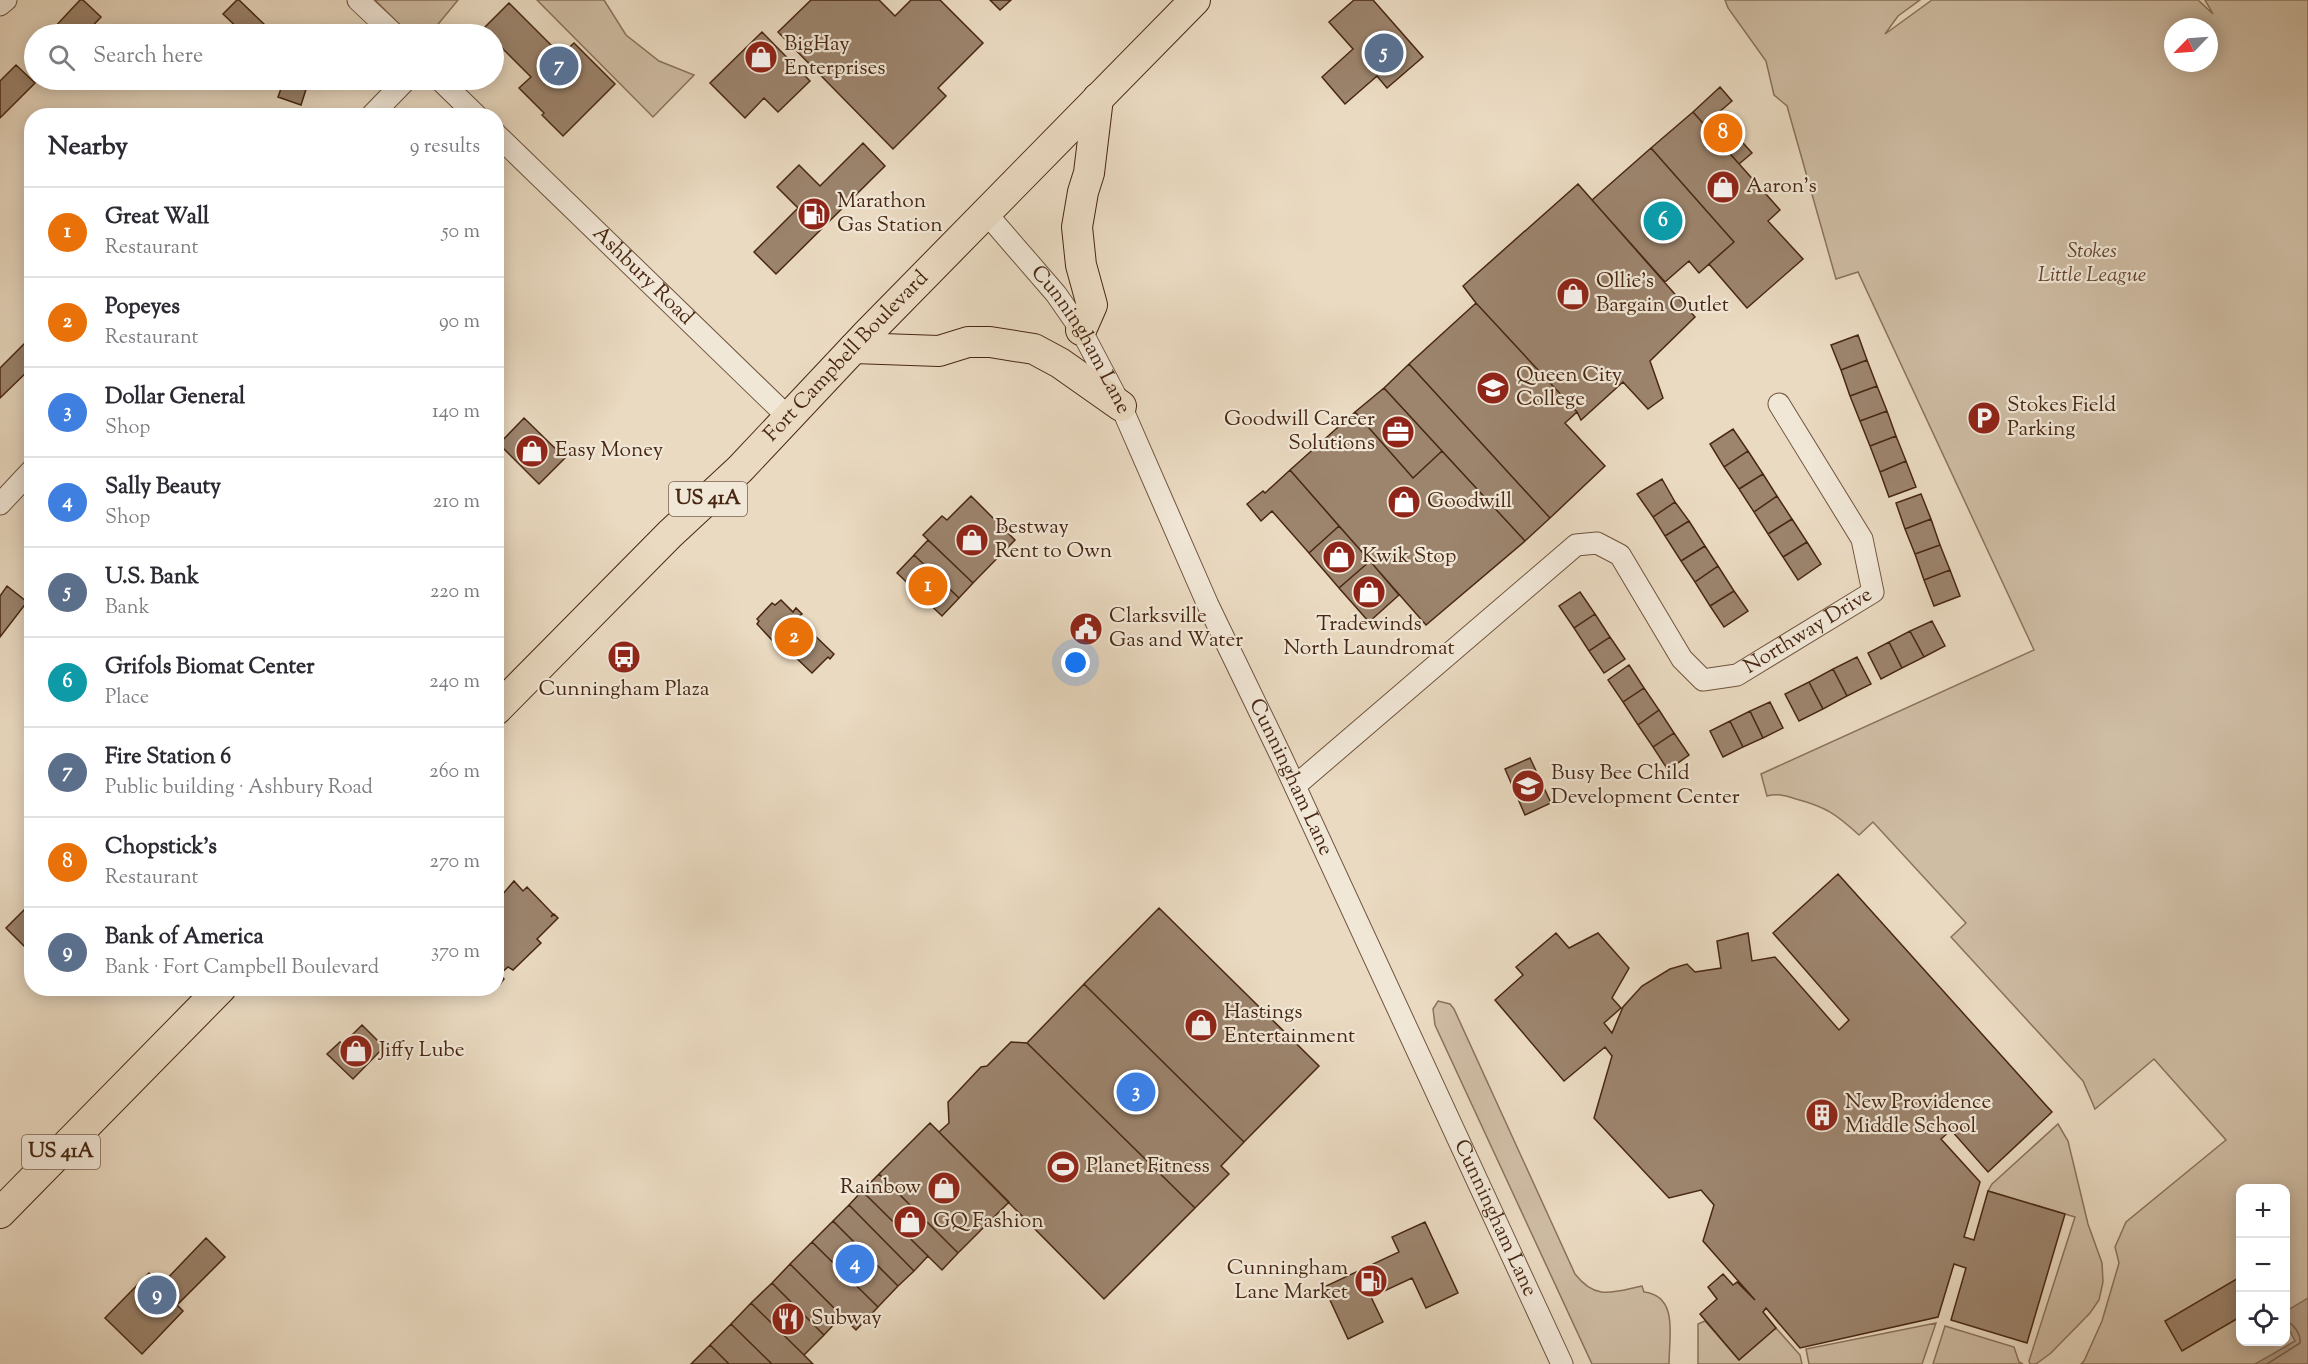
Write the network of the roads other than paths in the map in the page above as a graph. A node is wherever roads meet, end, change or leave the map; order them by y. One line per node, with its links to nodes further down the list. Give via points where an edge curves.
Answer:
1 (6, 0): 4 (street)
2 (358, 0): 5 (street)
3 (1195, 0): 8 (highway, Fort Campbell Boulevard / US 41A)
4 (0, 5)
5 (383, 24)
6 (396, 90): 9 (street)
7 (450, 90): 10 (street)
8 (1098, 98): 12 (highway, Fort Campbell Boulevard / US 41A); 13 (highway, via 1089,173 1077,227 1081,265 1092,305)
9 (379, 108)
10 (469, 108)
11 (504, 143): 17 (street, Ashbury Road)
12 (986, 213): 13 (street, Cunningham Lane); 14 (highway, Fort Campbell Boulevard / US 41A)
13 (1081, 330): 16 (street, Cunningham Lane)
14 (854, 348): 16 (highway, via 939,351 968,342 990,342 1034,349); 17 (highway, Fort Campbell Boulevard / US 41A)
15 (1779, 404): 21 (street, Northway Drive, via 1862,539 1873,592 1737,675 1703,680 1682,659 1620,555 1597,543 1576,545)
16 (1121, 406): 21 (street, Cunningham Lane, via 1208,605)
17 (789, 418): 20 (highway, Fort Campbell Boulevard / US 41A)
18 (24, 478): 19 (street)
19 (0, 504)
20 (504, 702)
21 (1295, 786): 24 (street, Cunningham Lane)
22 (213, 996): 23 (highway, US 41A)
23 (0, 1213)
24 (1562, 1364)

